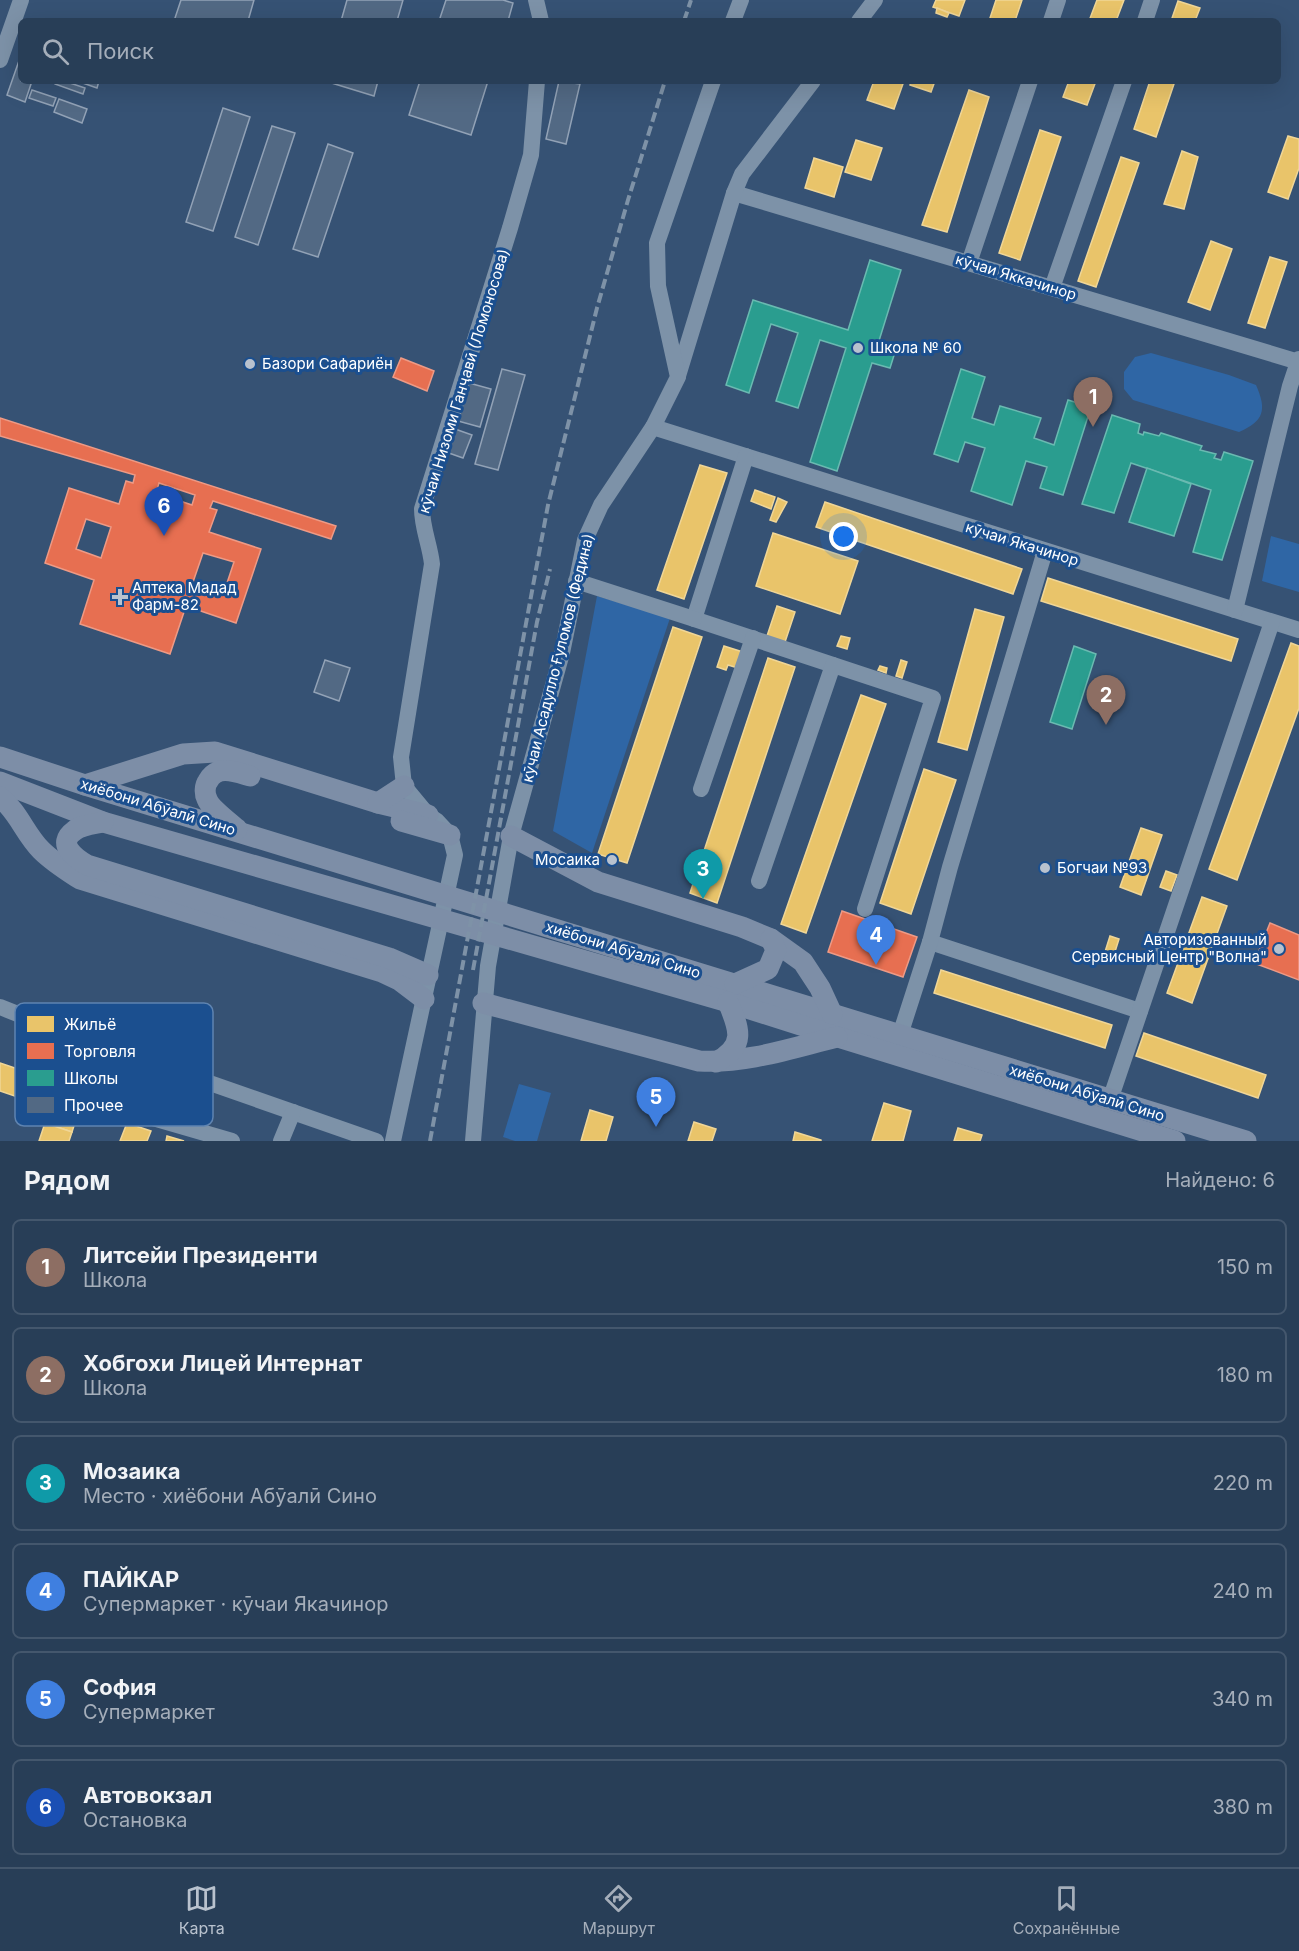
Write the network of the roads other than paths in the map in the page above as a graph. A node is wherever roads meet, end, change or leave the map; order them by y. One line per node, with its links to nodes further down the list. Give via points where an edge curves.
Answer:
1 (21, 0): 12 (street)
2 (536, 0): 7 (street)
3 (741, 0): 8 (street)
4 (875, 0): 9 (street)
5 (1058, 0): 10 (street)
6 (1152, 0): 11 (street)
7 (540, 18)
8 (734, 18)
9 (861, 18)
10 (1052, 18)
11 (1146, 18)
12 (0, 60)
13 (537, 84): 36 (street, кӯчаи Низоми Ганҷавӣ (Ломоносова), via 531,155 422,509 432,564 401,757)
14 (711, 84): 22 (street, via 657,243 658,286)
15 (811, 84): 18 (street, кӯчаи Асадулло Ғуломов (Федина), via 742,174)
16 (1029, 84): 19 (street)
17 (1123, 84): 20 (street)
18 (734, 193): 19 (street, кӯчаи Яккачинор); 22 (street, кӯчаи Асадулло Ғуломов (Федина))
19 (969, 263): 20 (street, кӯчаи Яккачинор)
20 (1052, 288): 21 (street, кӯчаи Яккачинор)
21 (1299, 361): 27 (street)
22 (678, 377): 23 (street, кӯчаи Асадулло Ғуломов (Федина))
23 (653, 427): 24 (street, кӯчаи Якачинор); 26 (street, кӯчаи Асадулло Ғуломов (Федина), via 601,505 585,540)
24 (746, 456): 25 (street, кӯчаи Якачинор); 28 (street)
25 (1045, 551): 27 (street, кӯчаи Якачинор); 48 (street)
26 (576, 581): 28 (street); 43 (street, кӯчаи Асадулло Ғуломов (Федина), via 562,653)
27 (1234, 610): 29 (street, кӯчаи Якачинор)
28 (694, 619): 31 (street)
29 (1272, 622): 30 (street, кӯчаи Якачинор); 54 (street)
30 (1299, 630)
31 (753, 638): 32 (street); 37 (street)
32 (833, 665): 45 (street); 46 (street, via 933,698)
33 (0, 757): 35 (main road, хиёбони Абӯалӣ Сино)
34 (0, 782): 41 (main road, хиёбони Абӯалӣ Сино)
35 (85, 785): 39 (main road, via 183,754 215,752); 42 (main road, хиёбони Абӯалӣ Сино)
36 (404, 786): 39 (main road); 40 (street)
37 (701, 789)
38 (0, 797): 51 (main road, via 11,806 39,849 80,879 382,972)
39 (378, 803): 40 (main road)
40 (428, 815): 44 (street, via 437,821)
41 (103, 822): 49 (main road, via 72,831 68,848 72,857 389,958); 50 (main road, хиёбони Абӯалӣ Сино)
42 (242, 833): 44 (main road, via 207,800 205,785 218,771 231,770); 50 (main road, хиёбони Абӯалӣ Сино)
43 (511, 836): 47 (main road, via 598,882); 52 (street, кӯчаи Асадулло Ғуломов (Федина))
44 (453, 845): 49 (street)
45 (759, 881)
46 (865, 909)
47 (771, 939): 50 (main road, via 776,950 768,969); 56 (main road, via 802,962)
48 (930, 942): 54 (street); 57 (street)
49 (430, 967): 51 (street)
50 (732, 993): 56 (main road, хиёбони Абӯалӣ Сино); 58 (main road, хиёбони Абӯалӣ Сино); 59 (main road, via 739,1033 736,1046)
51 (424, 999): 67 (street)
52 (483, 1003): 59 (main road, via 699,1061); 68 (street)
53 (0, 1007): 55 (street)
54 (1140, 1011): 61 (street)
55 (15, 1013)
56 (832, 1014): 57 (main road, хиёбони Абӯалӣ Сино)
57 (900, 1035): 61 (main road, хиёбони Абӯалӣ Сино)
58 (838, 1037): 59 (main road); 69 (main road, хиёбони Абӯалӣ Сино)
59 (716, 1062)
60 (213, 1084): 62 (street)
61 (1110, 1100): 70 (main road, хиёбони Абӯалӣ Сино)
62 (292, 1112): 65 (street); 66 (street)
63 (180, 1126): 64 (street)
64 (232, 1141)
65 (281, 1141)
66 (376, 1141)
67 (393, 1141)
68 (473, 1141)
69 (1175, 1141)
70 (1246, 1141)

